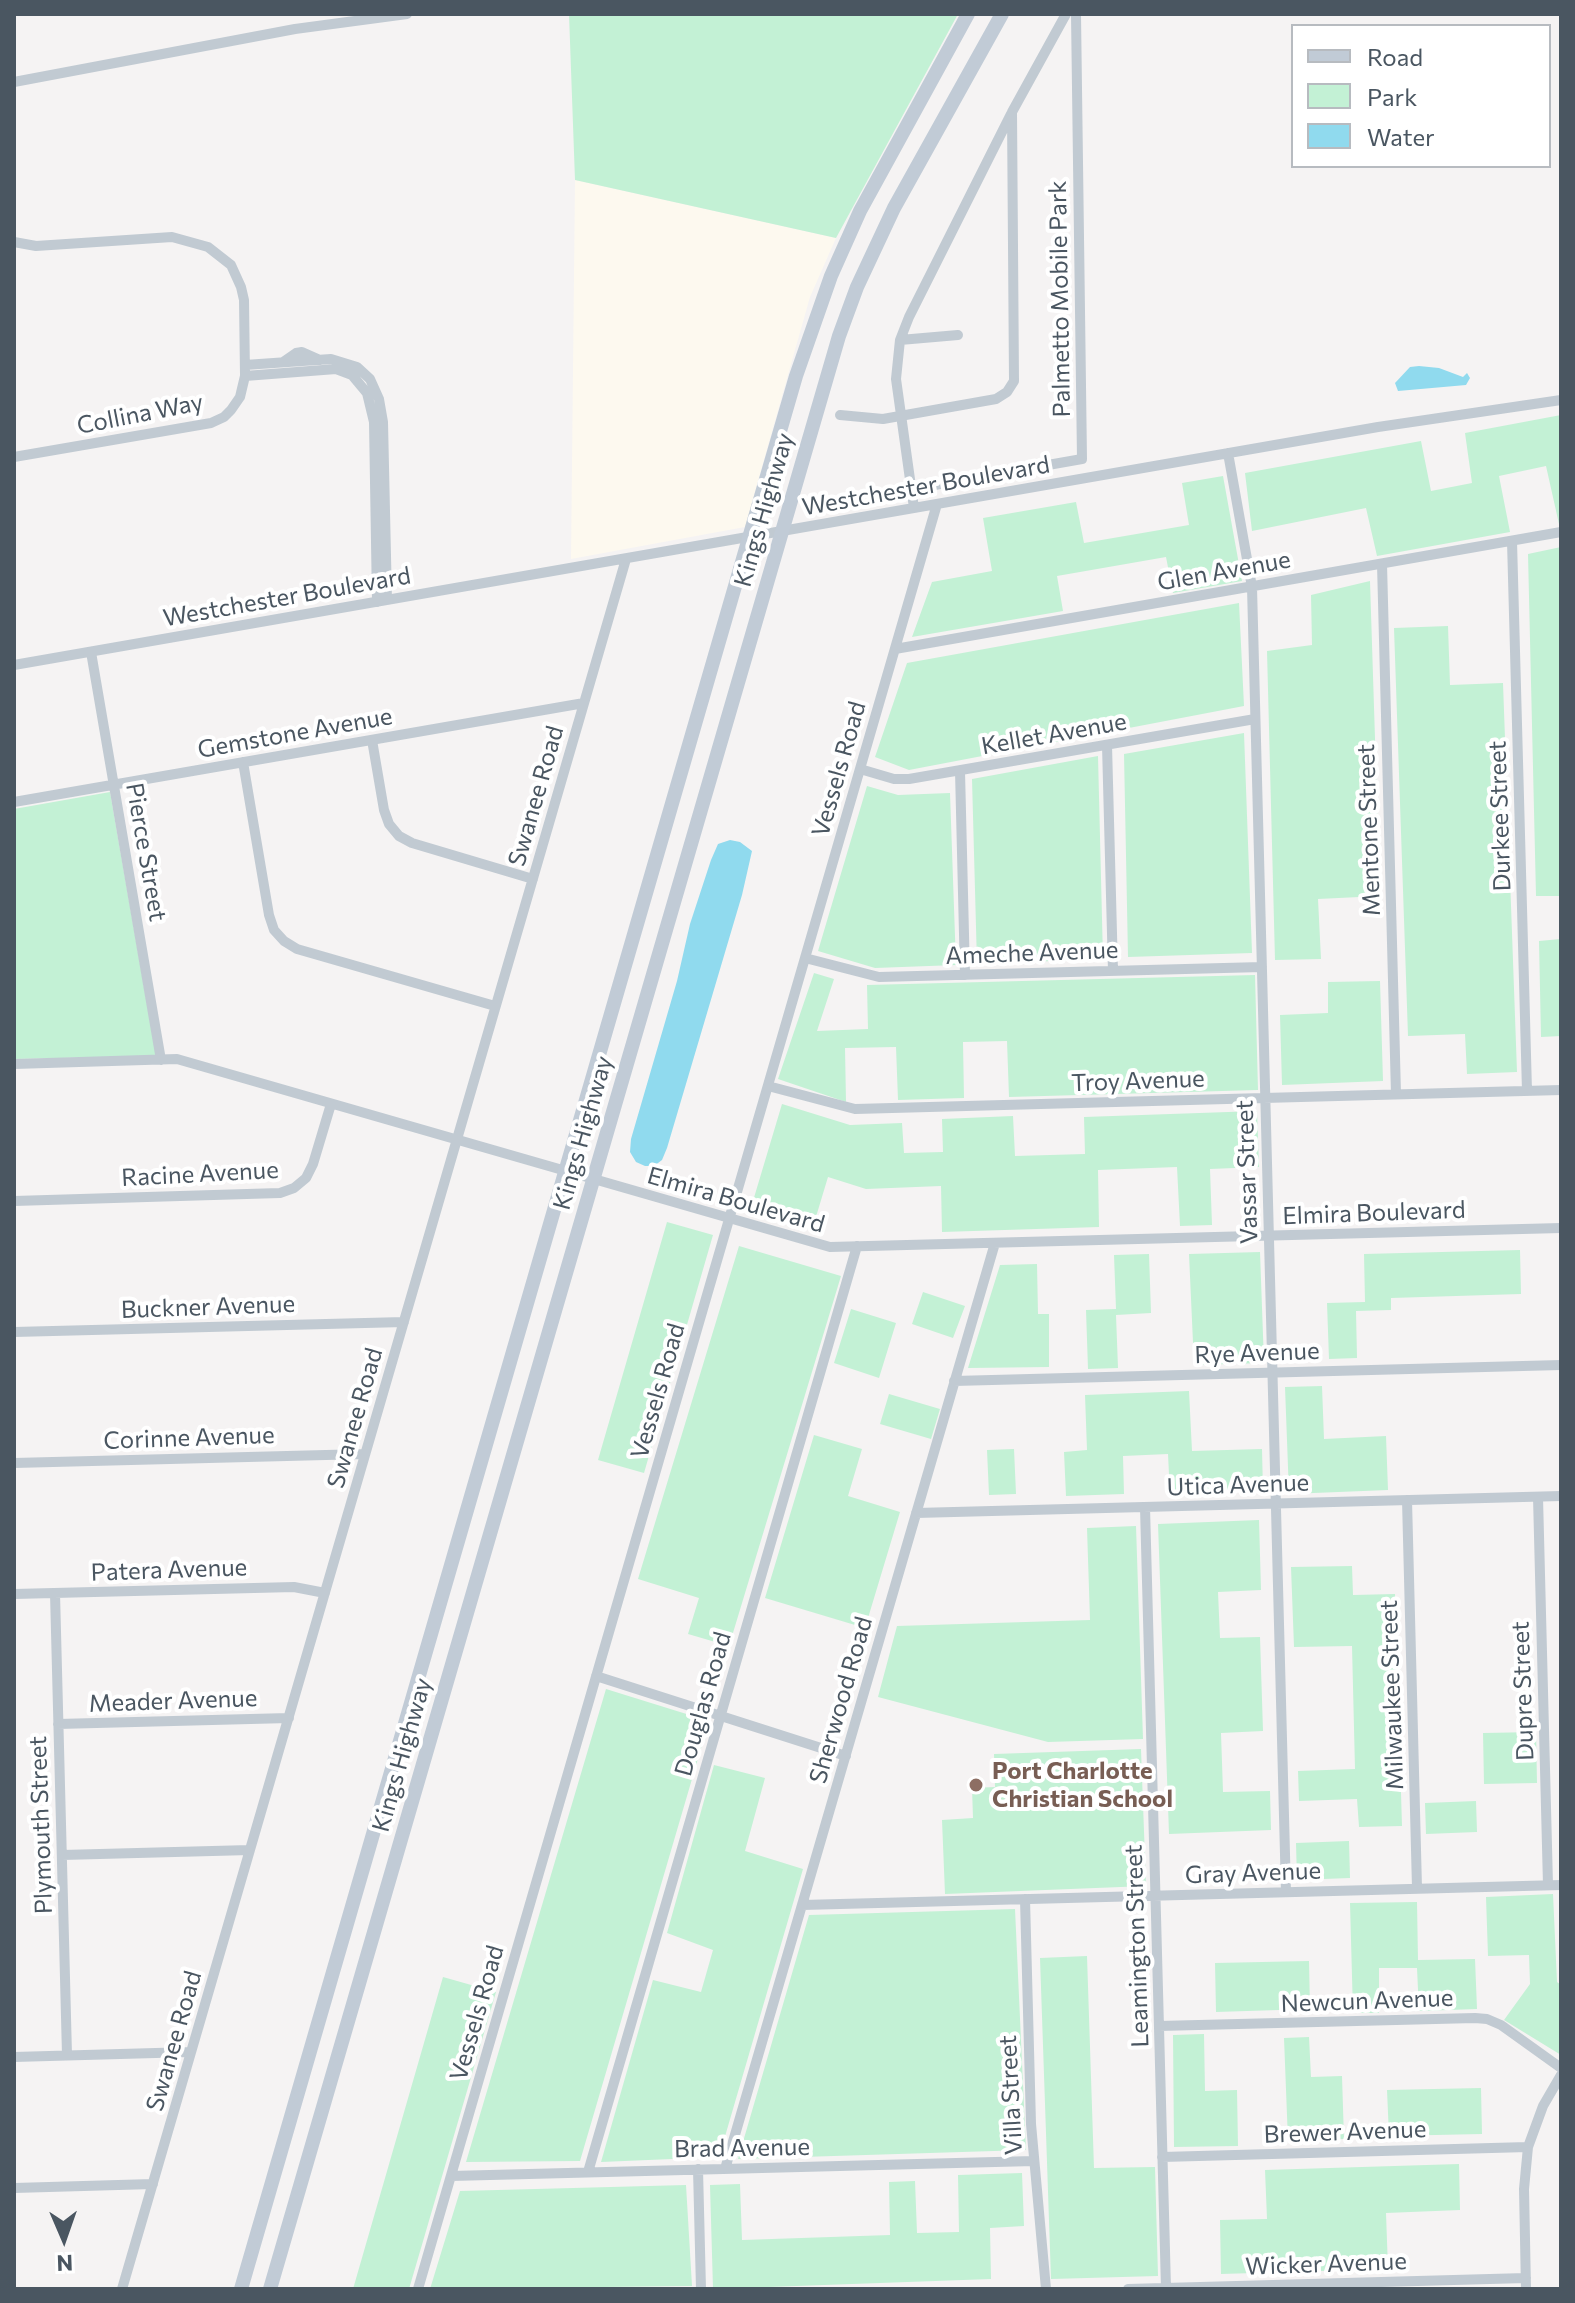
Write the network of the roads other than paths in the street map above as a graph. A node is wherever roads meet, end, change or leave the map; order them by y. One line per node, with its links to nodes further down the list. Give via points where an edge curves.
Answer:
1 (407, 14): 6 (street)
2 (968, 14): 25 (main road, Kings Highway, via 877,179 831,276)
3 (1002, 14): 23 (main road, Kings Highway, via 894,208 857,287)
4 (1066, 14): 8 (street, Palmetto Mobile Park)
5 (1076, 14): 20 (street, Palmetto Mobile Park, via 1082,459)
6 (376, 17): 7 (street)
7 (14, 82)
8 (1012, 112): 11 (street, Palmetto Mobile Park); 17 (street, Palmetto Mobile Park, via 1014,381 996,399)
9 (14, 242): 13 (street, Collina Way, via 36,246 172,237 208,247 231,265 241,287)
10 (958, 335): 11 (street)
11 (900, 340): 17 (street, Palmetto Mobile Park, via 896,379)
12 (278, 366): 13 (street); 14 (street, via 336,369); 14 (street, via 302,352 347,363)
13 (245, 371): 19 (street, Collina Way, via 240,397 224,417 211,423)
14 (362, 377): 30 (street, via 378,419)
15 (1561, 400): 18 (street, Westchester Boulevard)
16 (840, 415): 17 (street)
17 (902, 415): 20 (street, Palmetto Mobile Park)
18 (1228, 453): 21 (street, Westchester Boulevard); 29 (street, Vassar Street)
19 (14, 457)
20 (912, 489): 22 (street, Palmetto Mobile Park)
21 (937, 504): 22 (street, Westchester Boulevard); 31 (street, Vessels Road)
22 (914, 508): 23 (street, Westchester Boulevard)
23 (781, 532): 25 (street, Westchester Boulevard); 59 (main road, Kings Highway)
24 (1561, 532): 26 (street, Glen Avenue)
25 (750, 537): 27 (street, Westchester Boulevard); 58 (main road, Kings Highway)
26 (1512, 541): 28 (street, Glen Avenue); 53 (street, Durkee Street)
27 (626, 559): 30 (street, Westchester Boulevard); 34 (street, Swanee Road)
28 (1382, 564): 29 (street, Glen Avenue); 54 (street, Mentone Street)
29 (1252, 587): 31 (street, Glen Avenue); 35 (street, Vassar Street)
30 (382, 601): 32 (street, Westchester Boulevard)
31 (895, 649): 39 (street, Vessels Road)
32 (91, 652): 33 (street, Westchester Boulevard); 41 (street, Pierce Street)
33 (14, 665)
34 (584, 703): 36 (street, Gemstone Avenue); 43 (street, Swanee Road)
35 (1255, 719): 37 (street, Kellet Avenue); 45 (street, Vassar Street)
36 (372, 740): 38 (street, Gemstone Avenue); 43 (street, via 384,810 399,836)
37 (1107, 745): 40 (street, Kellet Avenue); 46 (street)
38 (243, 762): 41 (street, Gemstone Avenue); 48 (street, via 269,915 284,941)
39 (860, 769): 40 (street, Kellet Avenue, via 894,779); 44 (street, Vessels Road)
40 (960, 771): 47 (street)
41 (114, 785): 42 (street, Gemstone Avenue); 49 (street, Pierce Street)
42 (14, 802)
43 (533, 879): 48 (street, Swanee Road)
44 (805, 958): 47 (street, Ameche Avenue, via 867,976); 51 (street, Vessels Road)
45 (1262, 967): 46 (street, Ameche Avenue); 55 (street, Vassar Street)
46 (1113, 971): 47 (street, Ameche Avenue)
47 (965, 975)
48 (495, 1006): 57 (street, Swanee Road)
49 (161, 1060): 50 (street, Elmira Boulevard); 56 (street, Elmira Boulevard, via 177,1059)
50 (14, 1064)
51 (768, 1086): 55 (street, Troy Avenue, via 855,1109); 61 (street, Vessels Road)
52 (1561, 1090): 53 (street, Troy Avenue)
53 (1527, 1091): 54 (street, Troy Avenue)
54 (1396, 1094): 55 (street, Troy Avenue)
55 (1265, 1098): 63 (street, Vassar Street)
56 (331, 1104): 57 (street, Elmira Boulevard); 60 (street, Racine Avenue, via 306,1178 280,1193)
57 (456, 1141): 58 (street, Elmira Boulevard); 66 (street, Swanee Road)
58 (565, 1172): 59 (street, Elmira Boulevard); 114 (main road, Kings Highway)
59 (592, 1180): 61 (street, Elmira Boulevard); 115 (main road, Kings Highway)
60 (14, 1201)
61 (729, 1220): 65 (street, Elmira Boulevard, via 818,1246); 82 (street, Vessels Road)
62 (1561, 1228): 63 (street, Elmira Boulevard)
63 (1269, 1235): 64 (street, Elmira Boulevard); 69 (street, Vassar Street)
64 (995, 1243): 65 (street, Elmira Boulevard); 70 (street, Sherwood Road)
65 (857, 1246): 83 (street, Douglas Road)
66 (404, 1322): 67 (street, Buckner Avenue); 71 (street, Swanee Road)
67 (14, 1332)
68 (1561, 1365): 69 (street, Rye Avenue)
69 (1273, 1373): 70 (street, Rye Avenue); 76 (street, Vassar Street)
70 (954, 1381): 78 (street, Sherwood Road)
71 (365, 1454): 72 (street, Corinne Avenue); 80 (street, Swanee Road)
72 (14, 1463)
73 (1561, 1496): 74 (street, Utica Avenue)
74 (1538, 1497): 75 (street, Utica Avenue); 89 (street, Dupre Street)
75 (1407, 1500): 76 (street, Utica Avenue); 91 (street, Milwaukee Street)
76 (1276, 1504): 77 (street, Utica Avenue); 92 (street, Vassar Street)
77 (1145, 1507): 78 (street, Utica Avenue); 93 (street, Leamington Street)
78 (916, 1513): 86 (street, Sherwood Road)
79 (55, 1593): 80 (street, Patera Avenue, via 294,1587); 81 (street, Patera Avenue); 85 (street, Plymouth Street)
80 (325, 1593): 84 (street, Swanee Road)
81 (14, 1594)
82 (596, 1676): 83 (street); 108 (street, Vessels Road)
83 (721, 1716): 86 (street); 107 (street, Douglas Road)
84 (289, 1718): 85 (street, Meader Avenue); 87 (street, Swanee Road)
85 (58, 1724): 88 (street, Plymouth Street)
86 (846, 1756): 95 (street, Sherwood Road)
87 (250, 1850): 88 (street); 97 (street, Swanee Road)
88 (62, 1855): 98 (street, Plymouth Street)
89 (1548, 1885): 90 (street, Gray Avenue); 91 (street, Gray Avenue)
90 (1561, 1885)
91 (1417, 1888): 92 (street, Gray Avenue)
92 (1286, 1892): 93 (street, Gray Avenue)
93 (1155, 1895): 94 (street, Gray Avenue); 96 (street, Leamington Street)
94 (1025, 1899): 95 (street, Gray Avenue); 104 (street, Villa Street)
95 (802, 1905): 106 (street, Sherwood Road)
96 (1159, 2026): 100 (street, Newcun Avenue, via 1487,2019); 103 (street, Leamington Street)
97 (191, 2052): 98 (street); 109 (street, Swanee Road)
98 (67, 2055): 99 (street)
99 (14, 2057)
100 (1561, 2068)
101 (1561, 2075): 102 (street)
102 (1528, 2147): 103 (street, Brewer Avenue); 111 (street)
103 (1162, 2157): 112 (street, Leamington Street)
104 (1034, 2161): 106 (street, Brad Avenue); 118 (street, Villa Street)
105 (698, 2169): 106 (street, Brad Avenue); 107 (street, Brad Avenue); 117 (street)
106 (725, 2169)
107 (588, 2172): 108 (street, Brad Avenue)
108 (451, 2176): 116 (street, Vessels Road)
109 (153, 2184): 110 (street); 113 (street, Swanee Road)
110 (14, 2188)
111 (1526, 2284): 112 (street, Wicker Avenue)
112 (1166, 2288): 119 (street, Wicker Avenue)
113 (122, 2289)
114 (241, 2289)
115 (270, 2289)
116 (418, 2289)
117 (701, 2289)
118 (1046, 2289)
119 (1128, 2289)

